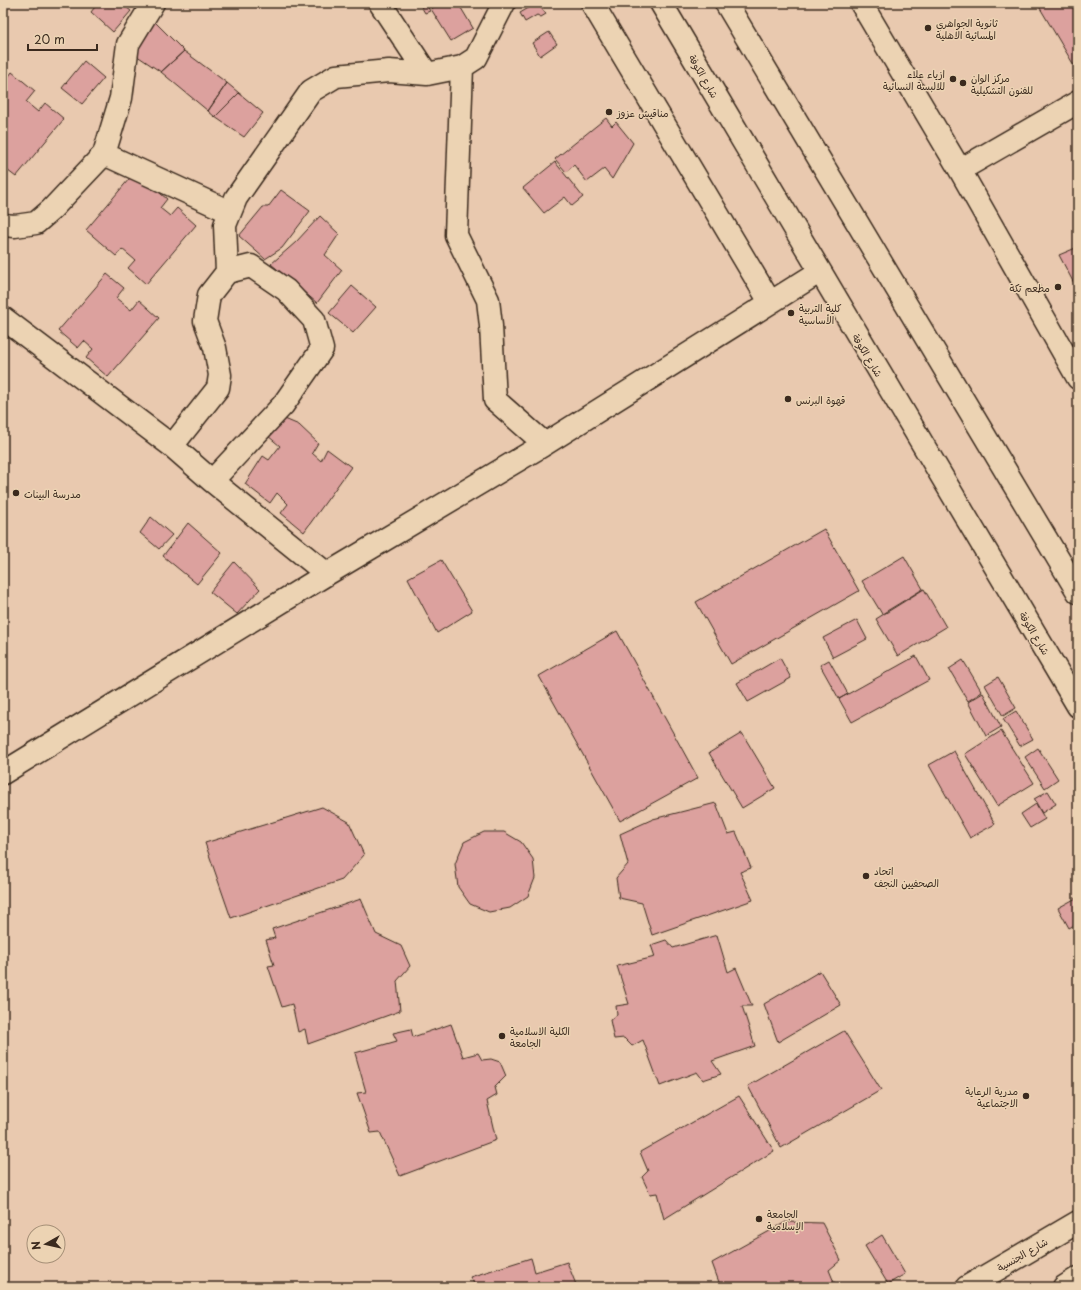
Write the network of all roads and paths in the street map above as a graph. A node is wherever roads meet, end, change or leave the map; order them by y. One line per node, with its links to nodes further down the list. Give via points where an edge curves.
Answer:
1 (153, 3): 11 (main road, via 128,44 121,98)
2 (380, 3): 9 (main road)
3 (504, 3): 8 (main road, via 476,58)
4 (592, 3): 17 (main road)
5 (661, 3): 16 (main road, شارع الكوفة)
6 (726, 3): 24 (main road)
7 (861, 3): 12 (main road)
8 (462, 67): 9 (main road); 20 (main road, via 456,235 488,300 495,400)
9 (427, 74): 13 (main road, via 388,71 336,76 311,91 236,198)
10 (1078, 102): 12 (main road)
11 (104, 154): 13 (main road); 14 (main road, via 36,223)
12 (960, 170): 19 (main road)
13 (230, 212): 15 (main road, via 225,225)
14 (3, 225)
15 (228, 272): 21 (main road, via 209,295 205,321 215,348 220,375 218,388); 22 (main road, via 251,266 286,290 314,320 322,349 283,404)
16 (819, 272): 17 (main road); 25 (main road, شارع الكوفة)
17 (770, 302): 20 (main road)
18 (3, 318): 21 (main road)
19 (1076, 371)
20 (545, 444): 23 (main road)
21 (172, 446): 22 (main road)
22 (212, 481): 23 (main road)
23 (327, 574): 26 (main road)
24 (1078, 592)
25 (1078, 706)
26 (3, 773)
27 (1078, 1222): 29 (main road, شارع الجنسية)
28 (1078, 1278): 30 (main road)
29 (967, 1287)
30 (1064, 1287)

